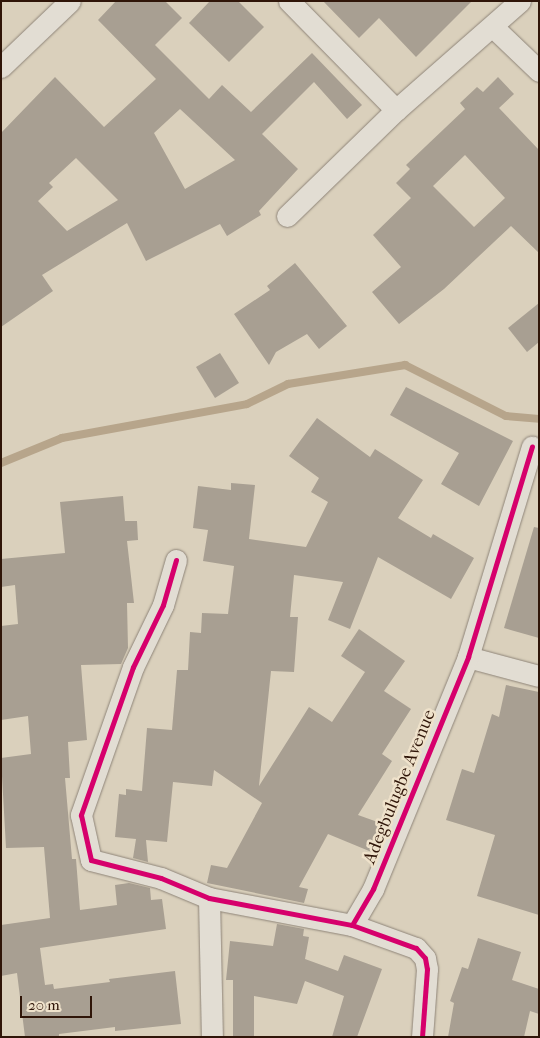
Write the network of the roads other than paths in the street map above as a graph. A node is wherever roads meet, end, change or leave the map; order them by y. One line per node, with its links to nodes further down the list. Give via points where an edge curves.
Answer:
1 (70, 1): 5 (street)
2 (288, 1): 7 (street)
3 (520, 1): 4 (street)
4 (493, 27): 6 (street); 7 (street)
5 (1, 67)
6 (539, 71)
7 (396, 110): 8 (street)
8 (287, 216)
9 (532, 447): 11 (street, Adegbulugbe Avenue)
10 (176, 560): 13 (street, via 163,605 133,668 81,816 91,860 161,878)
11 (468, 657): 12 (street); 14 (street, Adegbulugbe Avenue, via 373,889)
12 (539, 676)
13 (209, 898): 14 (street); 15 (street)
14 (352, 924): 16 (street, via 416,948 425,958)
15 (212, 1037)
16 (422, 1037)

